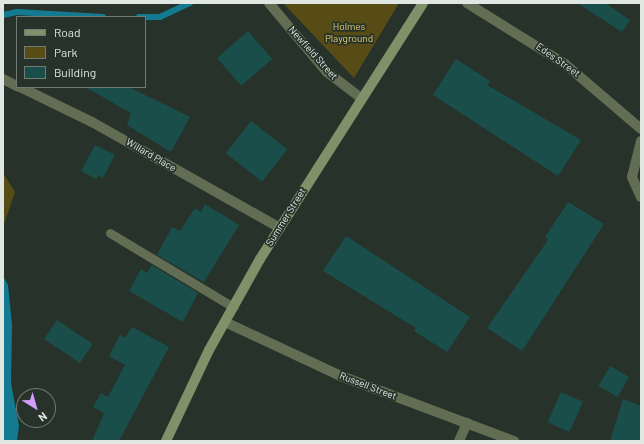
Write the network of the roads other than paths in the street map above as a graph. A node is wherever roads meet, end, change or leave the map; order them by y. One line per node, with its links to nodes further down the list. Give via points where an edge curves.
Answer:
1 (269, 3): 7 (street, Newfield Street, via 327,72)
2 (423, 3): 7 (main road, Summer Street)
3 (467, 3): 8 (street, Edes Street, via 565,64)
4 (3, 79): 5 (street)
5 (16, 86)
6 (22, 88): 11 (street, Willard Place, via 92,122)
7 (361, 98): 11 (main road, Summer Street)
8 (641, 129)
9 (641, 140): 10 (street, via 632,176)
10 (641, 197)
11 (280, 228): 13 (main road, Summer Street)
12 (110, 233): 13 (lane)
13 (233, 307): 14 (main road, Summer Street)
14 (225, 322): 15 (street, Russell Street, via 341,376); 16 (main road, Summer Street)
15 (467, 424): 17 (street); 18 (street, Russell Street)
16 (166, 441)
17 (459, 441)
18 (514, 441)

